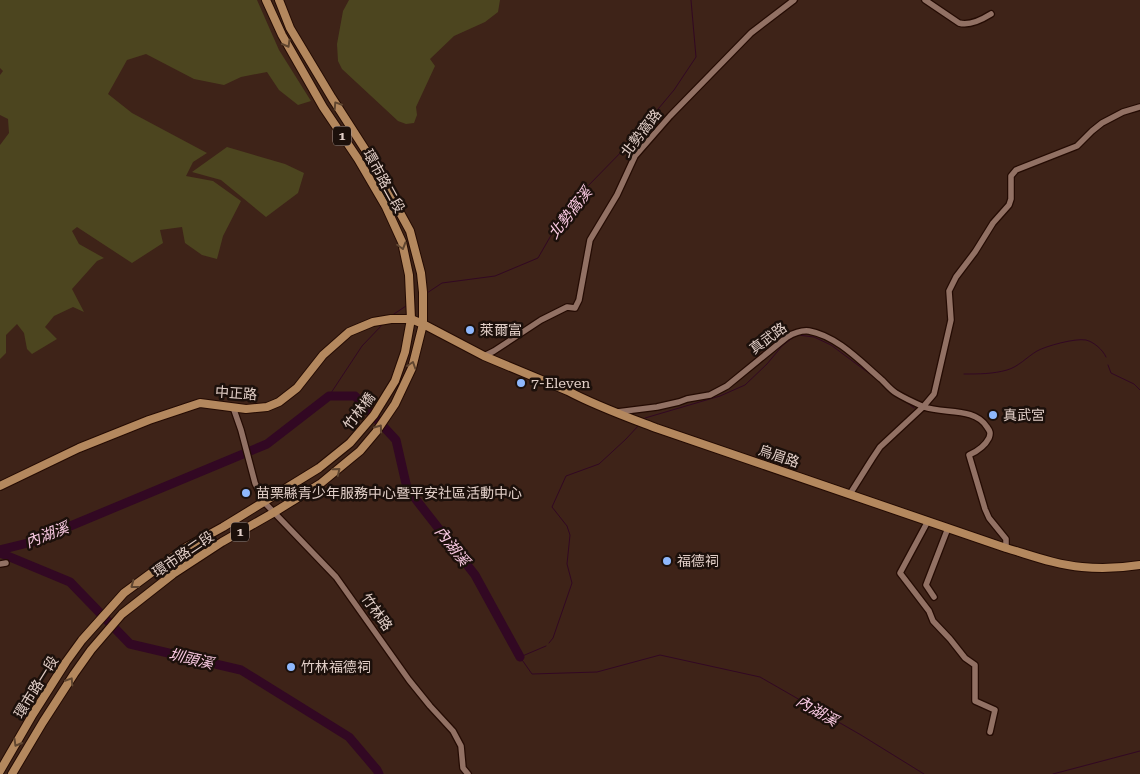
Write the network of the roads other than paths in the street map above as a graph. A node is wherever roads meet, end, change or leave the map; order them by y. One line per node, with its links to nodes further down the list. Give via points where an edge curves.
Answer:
1 (266, 0): 7 (main road, 環市路二段 / 1, one-way to 7, via 323,108 358,159 402,242 409,275)
2 (279, 0): 8 (main road, 環市路二段 / 1, one-way to 2, via 421,273 410,231 368,154 297,41)
3 (794, 0): 9 (street, 北勢窩路, via 751,33 635,156 617,195 590,240 580,300 575,308 567,307 541,320)
4 (924, 0): 5 (street, via 964,24)
5 (991, 14)
6 (1140, 107): 10 (street, via 1102,123 1077,146 1016,170 1011,176 1009,204 948,292 951,320 934,394)
7 (411, 319): 8 (main road, 中正路); 11 (main road, 中正路, via 373,322 349,332 322,355 297,388 279,402 258,408); 13 (main road, 竹林橋 / 1, via 395,381 374,415)
8 (423, 324): 9 (main road, 烏眉路); 14 (main road, 竹林橋 / 1, one-way to 8, via 395,404 412,368)
9 (484, 356): 12 (main road, 烏眉路)
10 (923, 406): 12 (street, 真武路, via 895,392 841,344 808,331 787,337 727,386 710,395); 16 (street, via 880,447); 21 (street, 真武路, via 975,416 984,421 990,434 988,439 983,447 969,455 985,509 1006,539)
11 (233, 407): 15 (main road, 中正路, via 200,403 149,420 79,448); 17 (street, 竹林路, via 254,483)
12 (615, 413): 16 (main road, 烏眉路)
13 (350, 443): 17 (main road, 環市路二段 / 1, via 319,468)
14 (360, 451): 18 (main road, 環市路二段 / 1, one-way to 14, via 320,484)
15 (0, 486)
16 (850, 494): 19 (main road, 烏眉路)
17 (264, 502): 18 (street, 竹林路); 24 (main road, 環市路二段 / 1, one-way to 24, via 186,548 124,593)
18 (273, 513): 25 (main road, 環市路二段 / 1, one-way to 18, via 82,662 122,614 192,560); 29 (street, 竹林路, via 336,577 409,680 453,731 461,746 463,768)
19 (928, 521): 20 (main road, 烏眉路); 26 (street, via 900,573 933,621 975,665 975,701 995,710)
20 (948, 528): 21 (main road, 烏眉路); 23 (street, via 926,585)
21 (1006, 548): 22 (main road, 烏眉路, via 1081,567)
22 (1140, 565)
23 (934, 597)
24 (99, 620): 27 (main road, 環市路一段 / 1, one-way to 27, via 66,662)
25 (43, 722): 28 (main road, 環市路一段 / 1)
26 (990, 732)
27 (0, 771)
28 (12, 774)
29 (468, 774)

